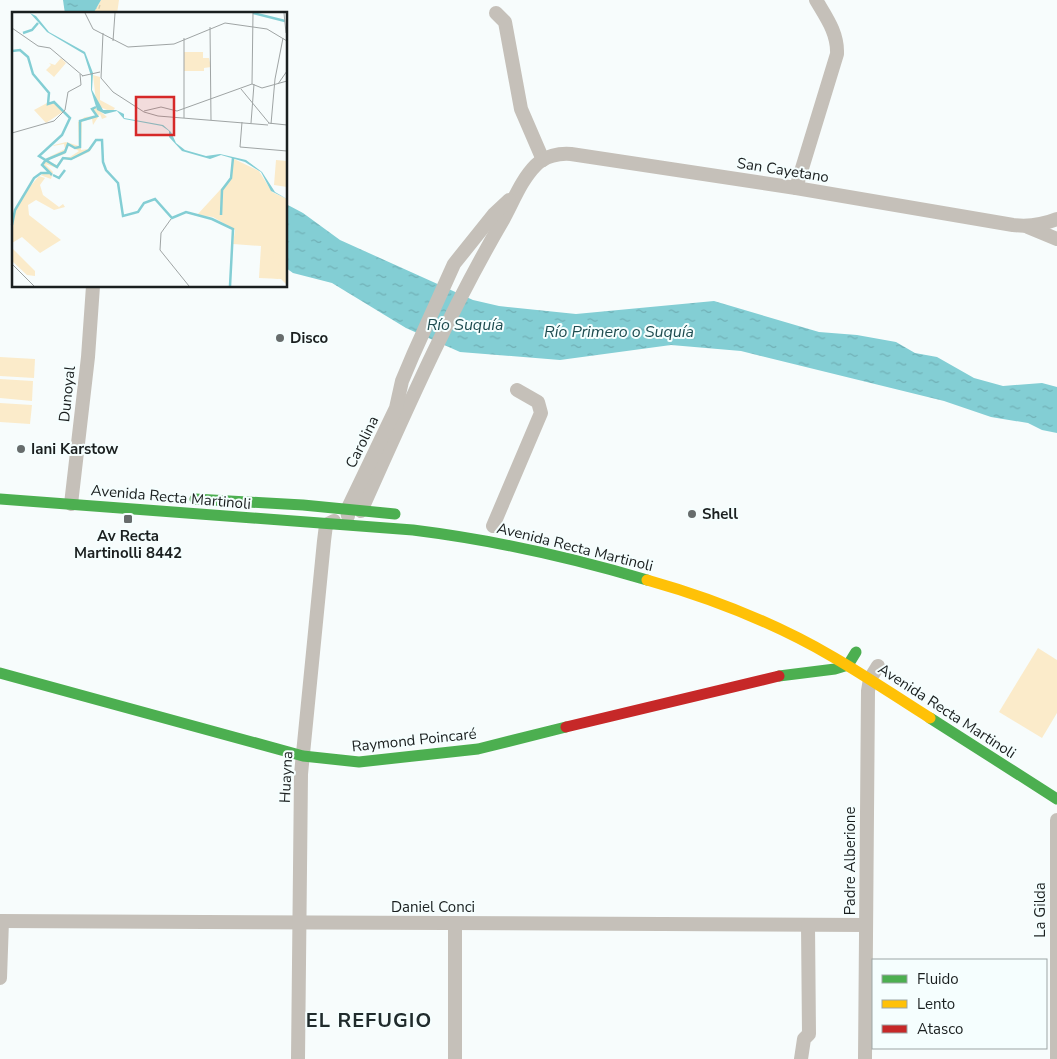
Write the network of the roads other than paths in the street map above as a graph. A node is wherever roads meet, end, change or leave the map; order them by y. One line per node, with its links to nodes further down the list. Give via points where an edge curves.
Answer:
1 (816, 0): 4 (street, via 833,30 837,54)
2 (496, 13): 3 (street, via 506,22 521,109)
3 (543, 160): 4 (street, San Cayetano, via 562,153); 5 (street)
4 (796, 188): 7 (street, San Cayetano)
5 (518, 191): 9 (street); 10 (street)
6 (1057, 219): 7 (street, San Cayetano)
7 (1028, 227): 8 (street)
8 (1057, 239)
9 (470, 242): 10 (street); 17 (street, Carolina, via 454,264 402,381 396,408)
10 (484, 250): 17 (street, Carolina, via 428,363)
11 (93, 288): 13 (street, Dunoyal)
12 (517, 390): 18 (street, via 538,402 541,413)
13 (73, 494): 15 (main road, Avenida Recta Martinoli); 17 (main road, Avenida Recta Martinoli, via 252,519)
14 (188, 498): 17 (main road, Avenida Recta Martinoli)
15 (0, 499)
16 (405, 515): 17 (main road, Avenida Recta Martinoli)
17 (344, 517): 19 (street); 19 (main road, Avenida Recta Martinoli); 24 (street, Huayna)
18 (493, 526)
19 (373, 528): 21 (main road, Avenida Recta Martinoli, via 435,533 517,546 687,591 768,622)
20 (867, 659): 21 (main road); 23 (street, Padre Alberione)
21 (848, 665): 23 (main road, Avenida Recta Martinoli); 24 (main road, Raymond Poincaré, via 767,677 558,731 462,752 359,762)
22 (0, 673): 24 (main road, Raymond Poincaré)
23 (870, 679): 25 (main road, Avenida Recta Martinoli); 31 (street, Padre Alberione)
24 (303, 756): 28 (street, Huayna)
25 (1057, 799)
26 (1057, 820): 37 (street, La Gilda)
27 (1, 921): 28 (street, Daniel Conci); 32 (street)
28 (299, 923): 29 (street, Daniel Conci); 33 (street, Huayna)
29 (455, 923): 30 (street, Daniel Conci); 34 (street)
30 (808, 925): 31 (street, Daniel Conci); 35 (street, via 809,1034 804,1040)
31 (866, 925): 36 (street, Padre Alberione)
32 (0, 978)
33 (298, 1059)
34 (455, 1059)
35 (801, 1059)
36 (865, 1059)
37 (1057, 1059)

